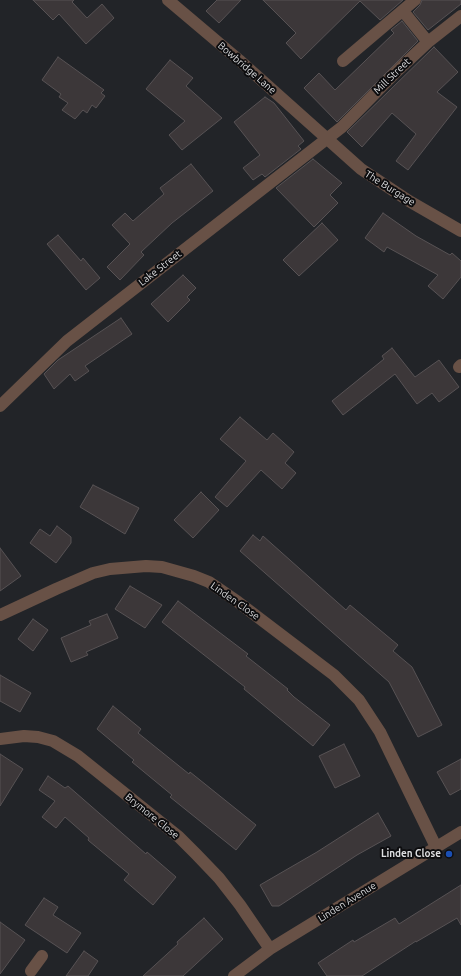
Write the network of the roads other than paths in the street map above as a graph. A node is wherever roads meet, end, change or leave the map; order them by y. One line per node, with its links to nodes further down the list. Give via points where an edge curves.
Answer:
1 (168, 0): 7 (street, Bowbridge Lane)
2 (415, 0): 3 (street)
3 (403, 11): 5 (street); 6 (street)
4 (461, 16): 5 (street, Mill Street)
5 (428, 42): 7 (street, Mill Street, via 342,127)
6 (343, 61)
7 (325, 138): 8 (street, The Burgage, via 361,169); 9 (street, Lake Street, via 67,341)
8 (461, 231)
9 (0, 406)
10 (0, 615): 13 (street, Linden Close, via 56,588 110,569 162,567 209,582 334,675 359,700 380,732)
11 (0, 739): 14 (street, Brymore Close, via 38,737 53,741 78,756 174,833 196,854 228,889)
12 (461, 832): 13 (street, Linden Avenue)
13 (436, 847): 14 (street, Linden Avenue)
14 (270, 949): 17 (street, Linden Avenue)
15 (42, 956): 16 (street)
16 (32, 974)
17 (234, 976)

